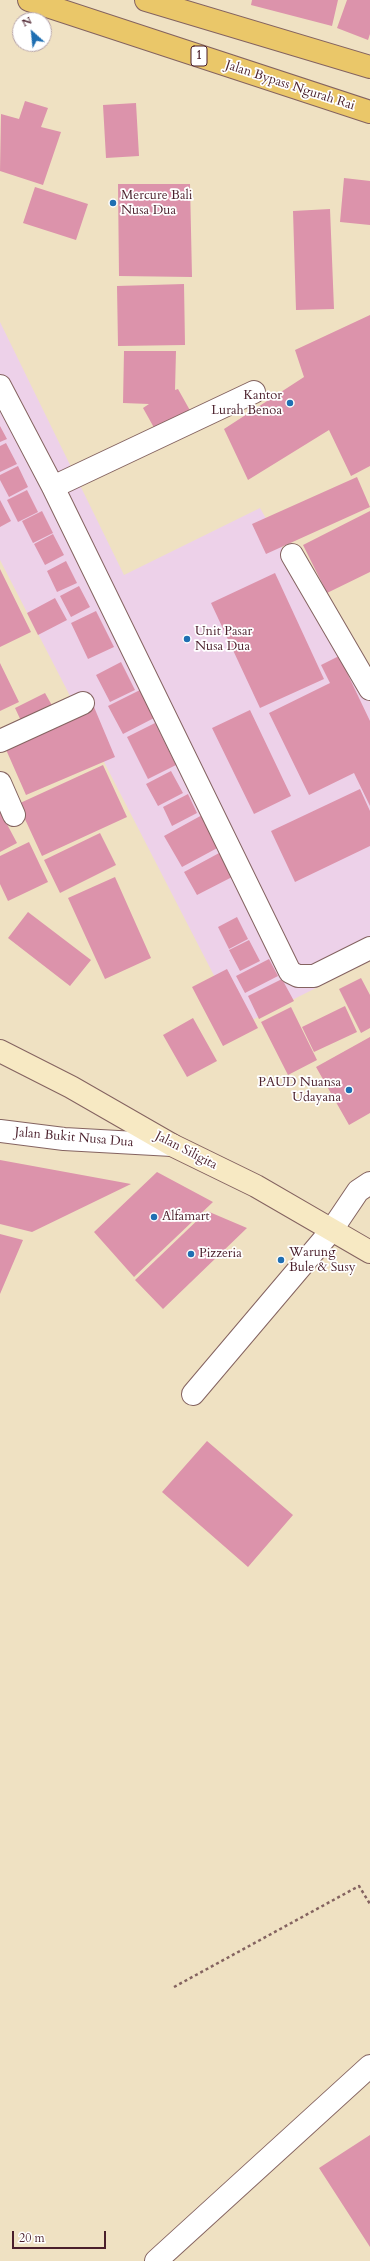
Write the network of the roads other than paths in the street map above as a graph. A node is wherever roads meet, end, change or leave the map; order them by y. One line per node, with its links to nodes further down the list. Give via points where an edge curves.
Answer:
1 (28, 0): 4 (highway, Jalan Bypass Ngurah Rai / 1)
2 (146, 0): 3 (highway)
3 (370, 67)
4 (370, 112)
5 (0, 386): 7 (street)
6 (254, 392): 7 (street)
7 (53, 487): 14 (street, via 290,972 298,976 314,976)
8 (292, 555): 9 (street)
9 (370, 689)
10 (83, 703): 11 (street)
11 (0, 741)
12 (0, 783): 13 (street)
13 (14, 815)
14 (370, 948)
15 (0, 1051): 17 (main road, Jalan Siligita, via 71,1086)
16 (0, 1131): 17 (street, Jalan Bukit Nusa Dua, via 64,1139)
17 (172, 1145): 19 (main road, Jalan Siligita, via 256,1186)
18 (370, 1183): 19 (street, via 358,1192)
19 (331, 1231): 20 (main road, Jalan Siligita); 21 (street)
20 (370, 1252)
21 (193, 1394)
22 (370, 2066): 23 (street)
23 (156, 2261)

